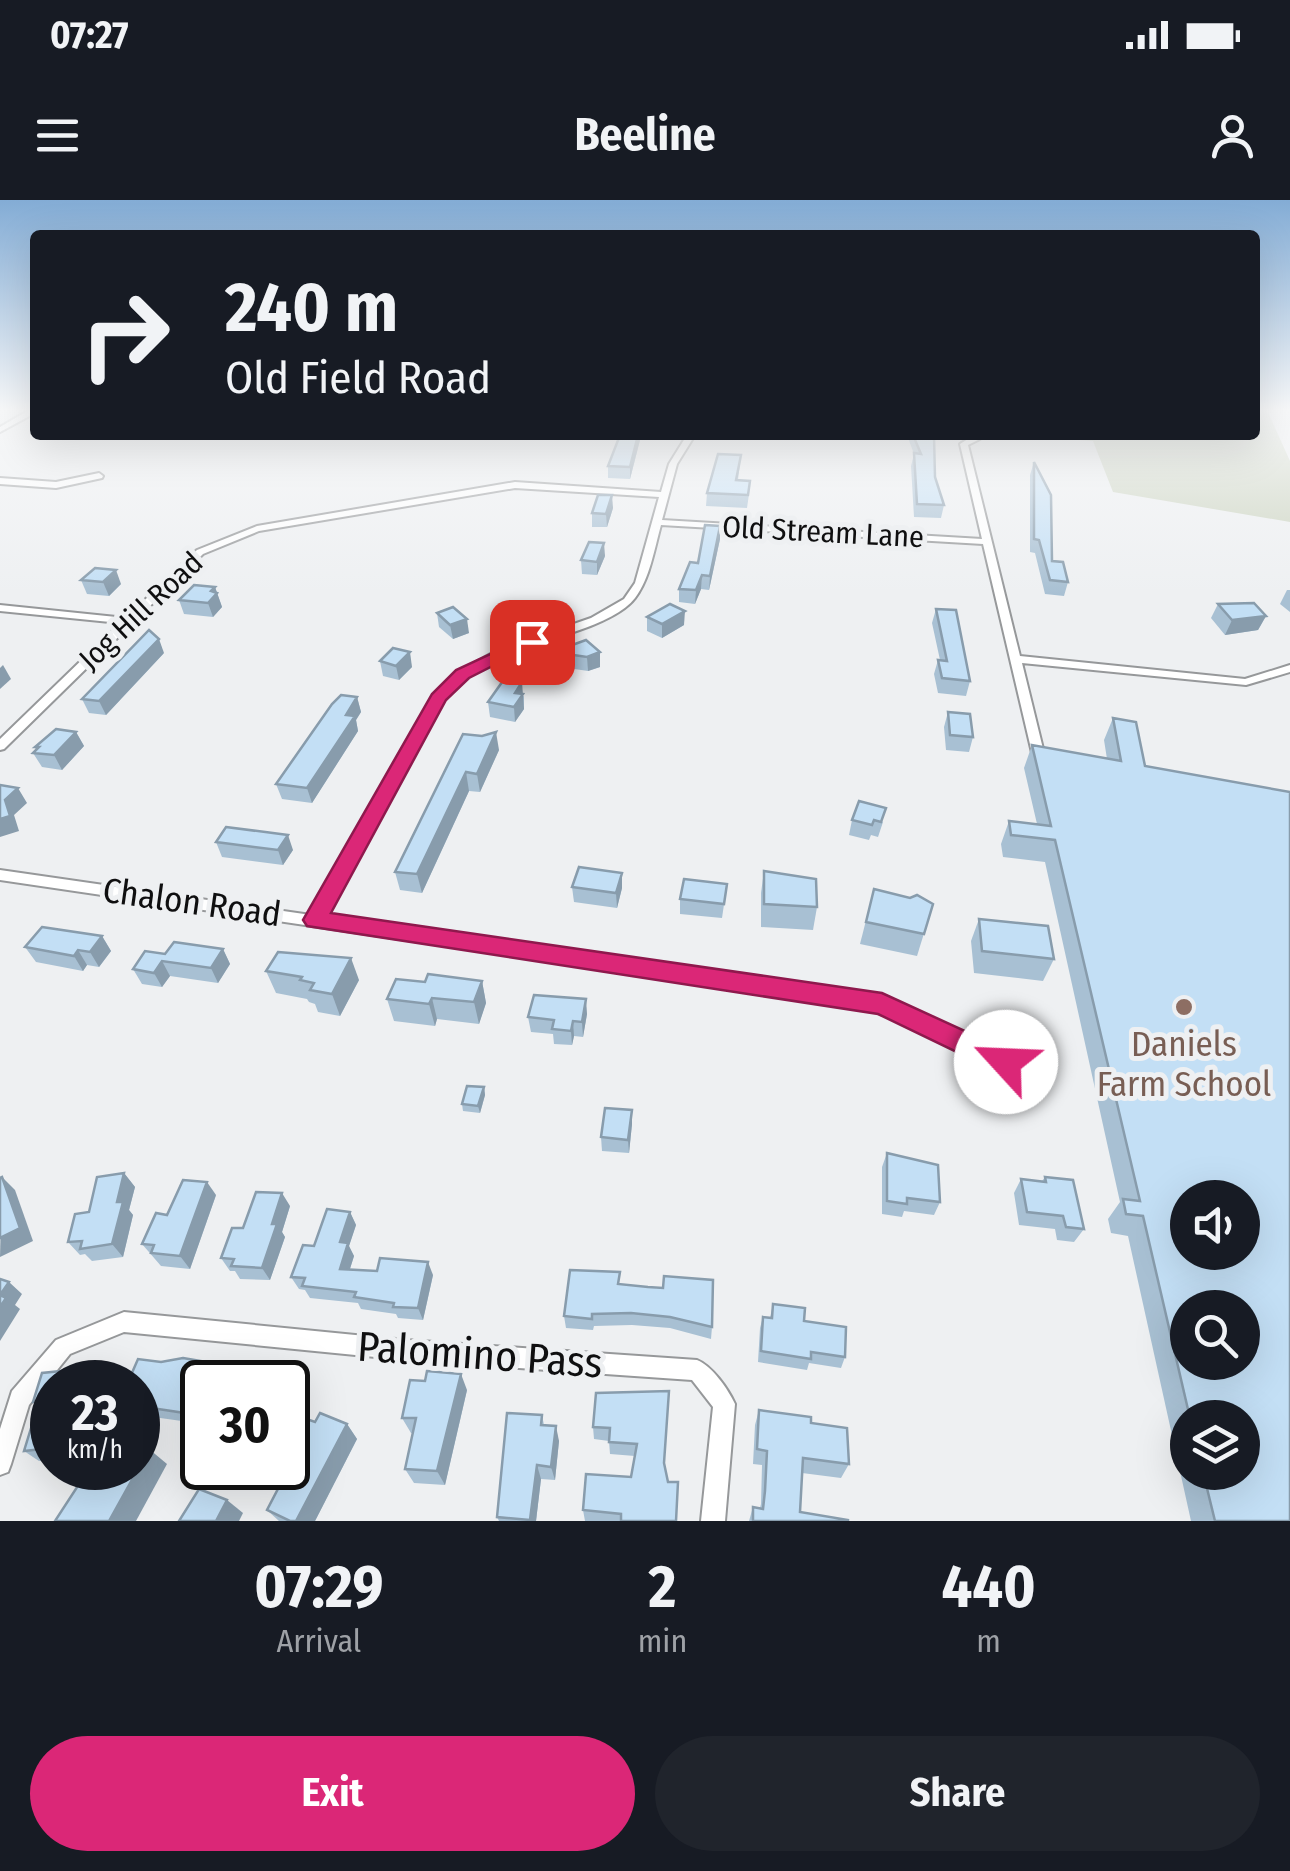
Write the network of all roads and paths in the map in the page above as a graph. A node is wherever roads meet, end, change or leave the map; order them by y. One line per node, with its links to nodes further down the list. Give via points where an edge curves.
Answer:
1 (672, 472): 5 (street)
2 (971, 472): 7 (street)
3 (99, 476): 4 (street, via 56,486)
4 (0, 480)
5 (664, 495): 6 (street); 9 (street, Jog Hill Road, via 515,486 257,529 200,552)
6 (657, 522): 7 (street, Old Stream Lane); 15 (street, via 640,583 628,601 595,620 500,653 462,674 438,698)
7 (989, 542): 10 (street)
8 (0, 608): 9 (street)
9 (126, 620): 12 (street, Jog Hill Road)
10 (1016, 658): 11 (street, via 1246,682); 13 (street)
11 (1290, 668)
12 (0, 746)
13 (1039, 756)
14 (0, 875): 15 (street, Chalon Road)
15 (315, 920): 16 (street, Chalon Road, via 882,1004)
16 (1024, 1071)
17 (0, 1464): 18 (street, Palomino Pass, via 20,1399 63,1347 124,1322 697,1370 724,1404)
18 (714, 1521)

